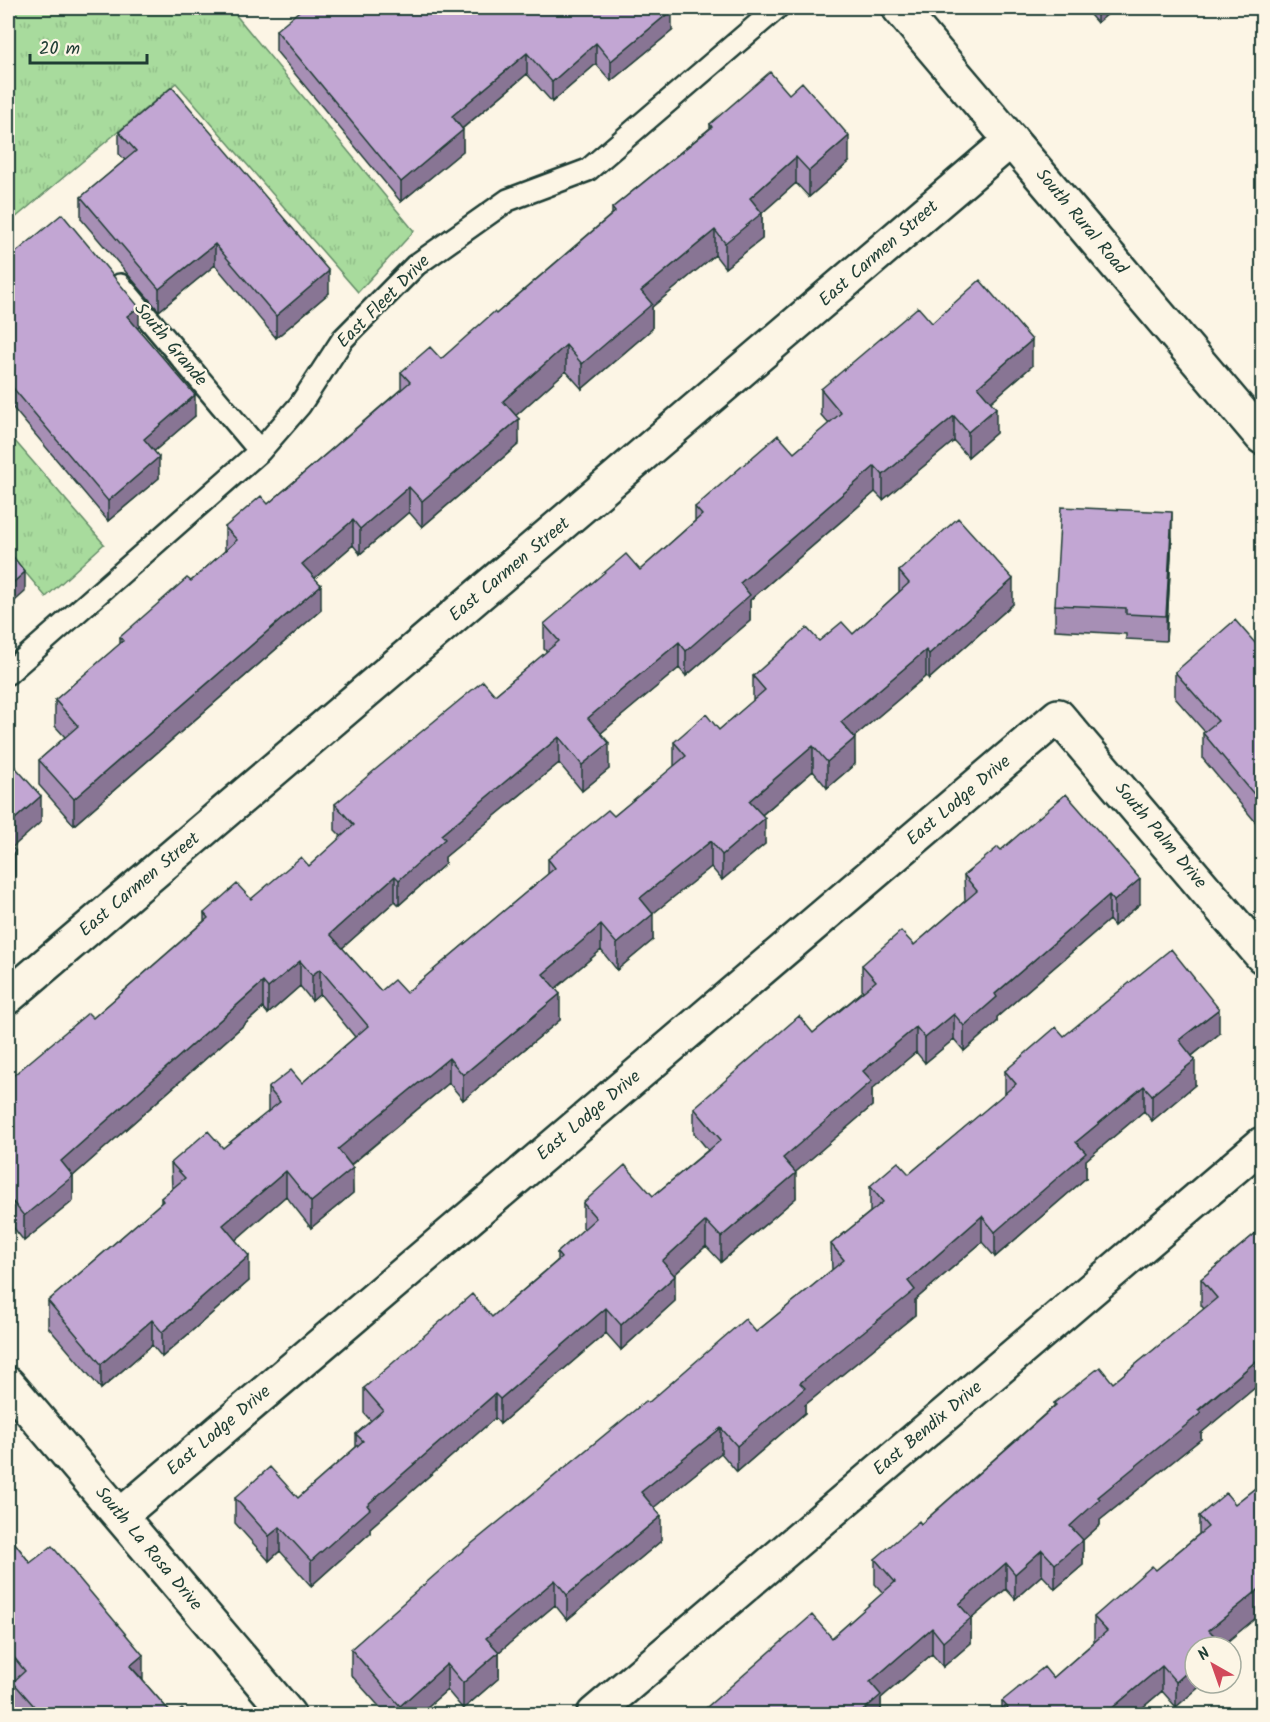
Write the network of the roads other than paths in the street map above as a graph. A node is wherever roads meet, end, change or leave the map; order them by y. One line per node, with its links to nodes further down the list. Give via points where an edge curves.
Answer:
1 (777, 8): 6 (lane, East Fleet Drive, via 588,170 508,200 416,266 343,339 300,405)
2 (899, 8): 3 (street, South Rural Road)
3 (1011, 140): 5 (street, South Rural Road); 10 (street, East Carmen Street)
4 (110, 274): 6 (lane, South Grande)
5 (1263, 437)
6 (260, 451): 7 (lane, East Fleet Drive)
7 (8, 673)
8 (1058, 716): 9 (street, South Palm Drive); 13 (street, East Lodge Drive)
9 (1263, 956)
10 (8, 997)
11 (1263, 1144): 15 (street, East Bendix Drive)
12 (8, 1384): 13 (street, South La Rosa Drive)
13 (120, 1516): 14 (street, South La Rosa Drive)
14 (288, 1714)
15 (594, 1714)

